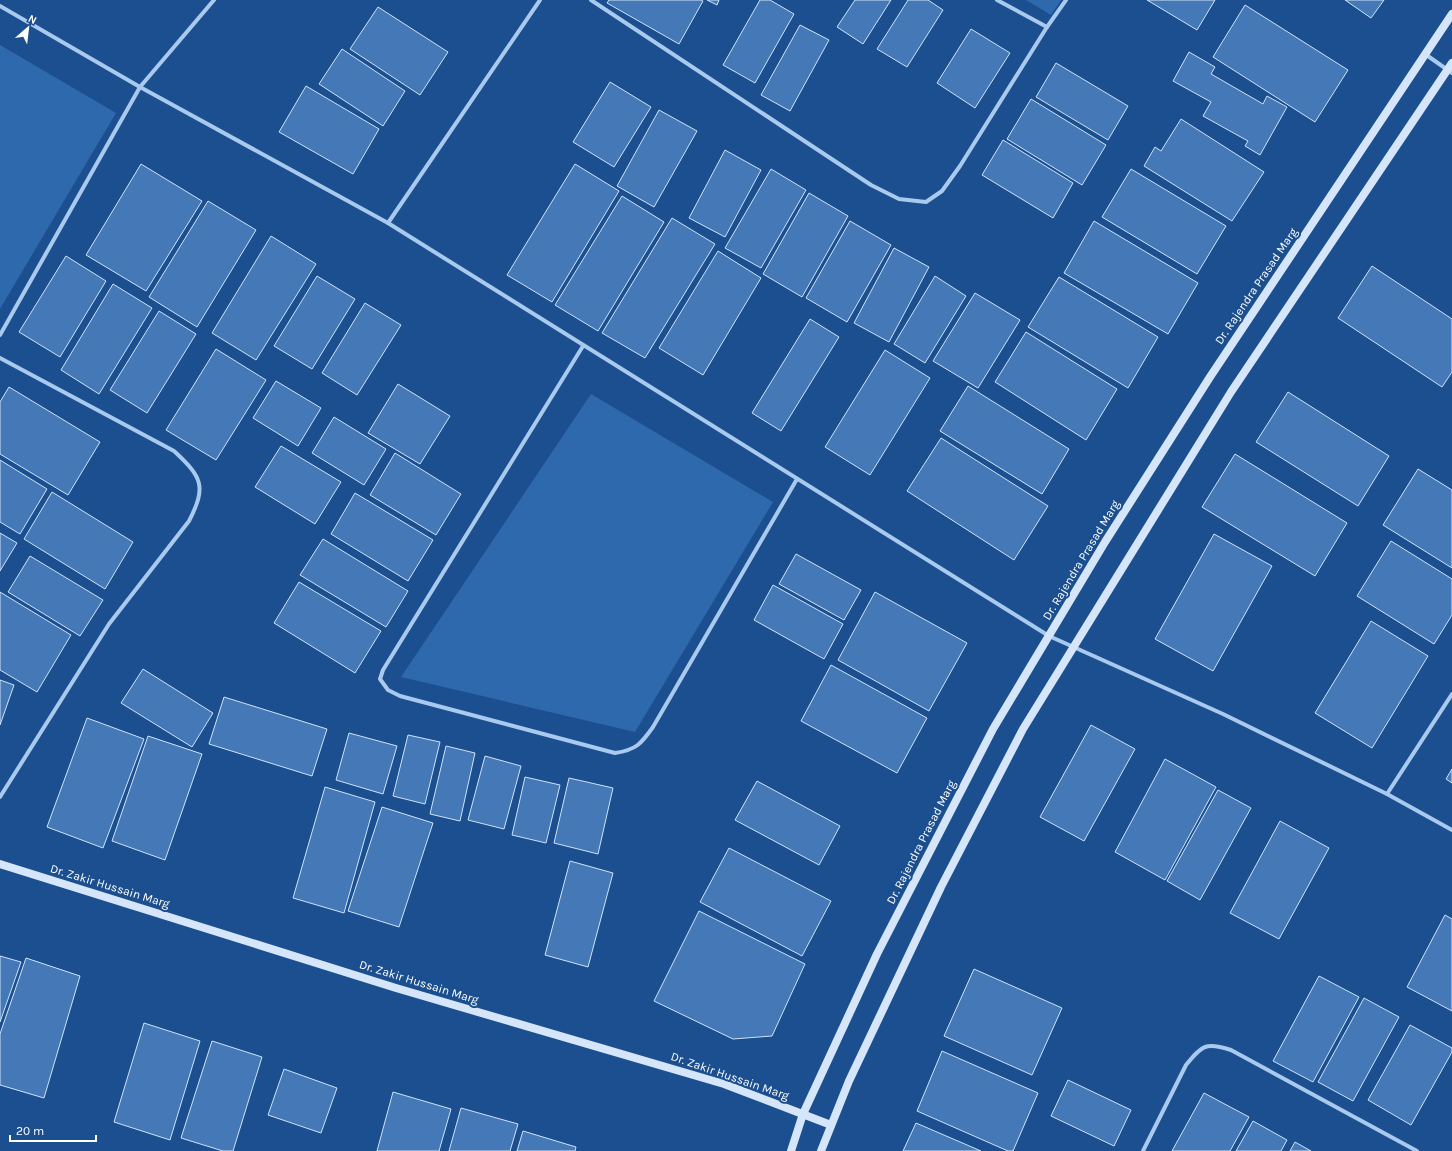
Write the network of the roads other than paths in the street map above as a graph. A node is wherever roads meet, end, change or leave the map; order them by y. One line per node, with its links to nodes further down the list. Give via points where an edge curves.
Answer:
1 (214, 0): 11 (street)
2 (540, 0): 12 (street)
3 (591, 0): 8 (street, via 871,185 899,200 926,202 942,191 960,166)
4 (997, 0): 8 (street)
5 (1066, 0): 8 (street)
6 (0, 6): 11 (street)
7 (1452, 14): 9 (main road, Dr. Rajendra Prasad Marg)
8 (1047, 27)
9 (1425, 54): 10 (street); 17 (main road, Dr. Rajendra Prasad Marg, via 1210,377 1105,542)
10 (1451, 69): 18 (main road, via 1231,392)
11 (140, 87): 12 (street); 13 (street)
12 (388, 223): 14 (street)
13 (0, 335)
14 (583, 346): 16 (street); 16 (street, via 383,670 380,679 388,690 400,696 615,753 630,751 644,740 653,727)
15 (0, 358): 21 (street, via 174,451 192,467 200,484 198,504 189,521 109,624)
16 (798, 479): 17 (street)
17 (1049, 636): 18 (street); 24 (main road, Dr. Rajendra Prasad Marg, via 993,729 880,947)
18 (1073, 648): 20 (street, via 1223,714); 25 (main road, via 1023,729 944,880 849,1081)
19 (1452, 694): 20 (street)
20 (1387, 794): 22 (street)
21 (0, 797)
22 (1452, 830)
23 (0, 864): 24 (main road, Dr. Zakir Hussain Marg, via 396,988 724,1084)
24 (803, 1114): 25 (main road, Dr. Zakir Hussain Marg); 26 (main road, Dr. Rajendra Prasad Marg)
25 (831, 1125): 27 (main road)
26 (791, 1151)
27 (821, 1151)
28 (1143, 1151): 29 (street, via 1186,1065 1203,1047 1216,1045 1231,1050)
29 (1416, 1151)

